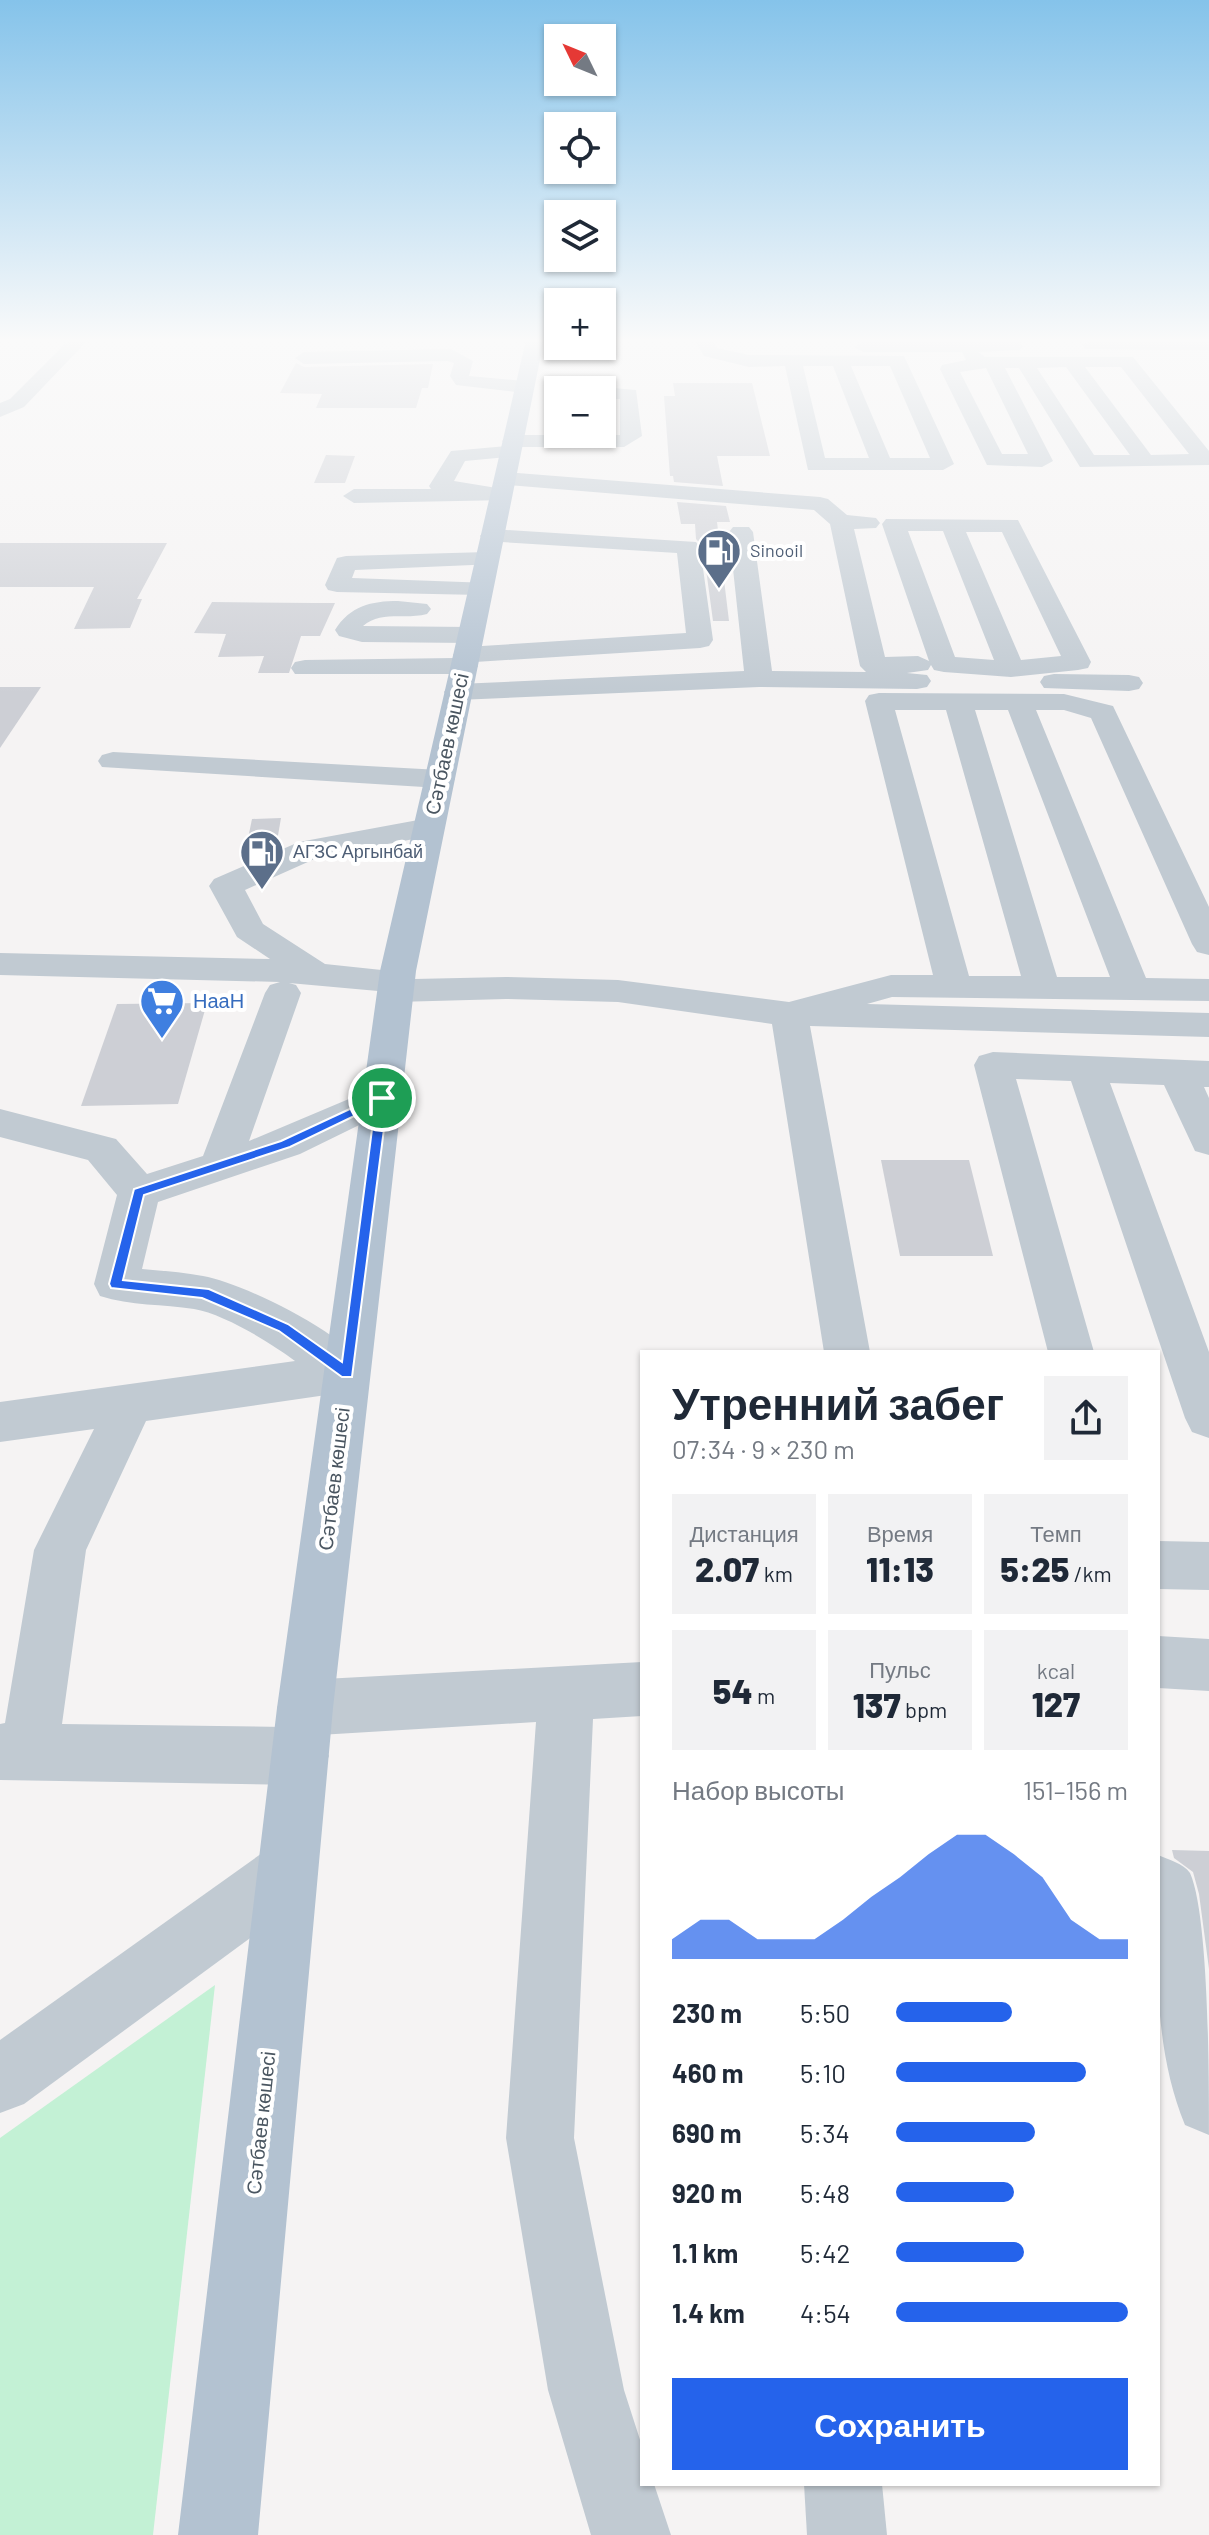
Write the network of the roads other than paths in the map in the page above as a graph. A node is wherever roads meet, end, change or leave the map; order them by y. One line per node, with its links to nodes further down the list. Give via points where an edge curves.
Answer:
1 (482, 458): 15 (street)
2 (510, 458): 15 (main road, Сәтбаев көшесі)
3 (595, 458): 15 (street)
4 (815, 458): 13 (street, via 816,465)
5 (880, 458): 13 (street)
6 (940, 458): 13 (street, via 943,464)
7 (994, 458): 8 (street)
8 (1040, 458)
9 (1086, 458): 12 (street)
10 (1143, 458): 12 (street)
11 (1204, 458): 12 (street)
12 (1145, 461)
13 (882, 464)
14 (354, 496): 15 (street)
15 (497, 517): 15 (street, via 346,563 337,585); 15 (street, via 700,640 688,547); 16 (street, via 820,504); 21 (street); 23 (street); 28 (main road, Сәтбаев көшесі)
16 (841, 521): 17 (street); 20 (street, via 874,666)
17 (894, 524): 18 (street); 20 (street)
18 (952, 526): 22 (street); 22 (street, via 1010,525 1078,662)
19 (741, 532): 23 (street)
20 (944, 664): 22 (street)
21 (305, 668)
22 (1011, 669)
23 (759, 679): 24 (street)
24 (1129, 683)
25 (958, 702): 26 (street); 34 (street, via 879,701); 35 (street)
26 (1019, 702): 30 (street, via 1064,702 1103,712); 36 (street)
27 (113, 761): 28 (street)
28 (440, 779): 29 (main road, Сәтбаев көшесі)
29 (429, 827): 32 (street, via 310,849 226,886 249,930); 33 (main road, Сәтбаев көшесі)
30 (1209, 944)
31 (0, 964): 32 (street)
32 (317, 974): 33 (street)
33 (396, 986): 39 (street, via 618,991); 43 (main road, Сәтбаев көшесі)
34 (954, 987): 35 (street); 39 (street, via 891,986)
35 (1042, 988): 36 (street)
36 (1133, 989): 37 (street)
37 (1209, 990)
38 (283, 993): 46 (street)
39 (789, 1014): 40 (street); 48 (street)
40 (1209, 1025)
41 (1086, 1069): 42 (street); 49 (street, via 993,1065); 52 (street)
42 (1193, 1074): 45 (street)
43 (382, 1098): 46 (street, via 286,1144); 50 (main road, Сәтбаев көшесі)
44 (0, 1123): 47 (street, via 102,1149)
45 (1209, 1141)
46 (220, 1165): 47 (street)
47 (139, 1192): 50 (street, via 116,1284 204,1293 284,1328)
48 (847, 1350)
49 (1070, 1350)
50 (347, 1373): 51 (street); 60 (main road, Сәтбаев көшесі)
51 (129, 1406): 53 (street); 61 (street, via 60,1550)
52 (1209, 1418)
53 (0, 1422)
54 (1160, 1565): 55 (street)
55 (1209, 1566)
56 (1160, 1662): 57 (street)
57 (1209, 1665)
58 (640, 1689): 59 (street)
59 (566, 1692): 60 (street); 68 (street, via 540,2138 586,2390)
60 (302, 1732): 61 (street); 62 (main road, Сәтбаев көшесі)
61 (14, 1752)
62 (287, 1873): 64 (street); 67 (main road, Сәтбаев көшесі)
63 (1160, 1888): 65 (street, via 1168,1895)
64 (0, 2080)
65 (1209, 2101)
66 (843, 2486): 69 (street)
67 (218, 2535)
68 (631, 2535)
69 (847, 2535)

